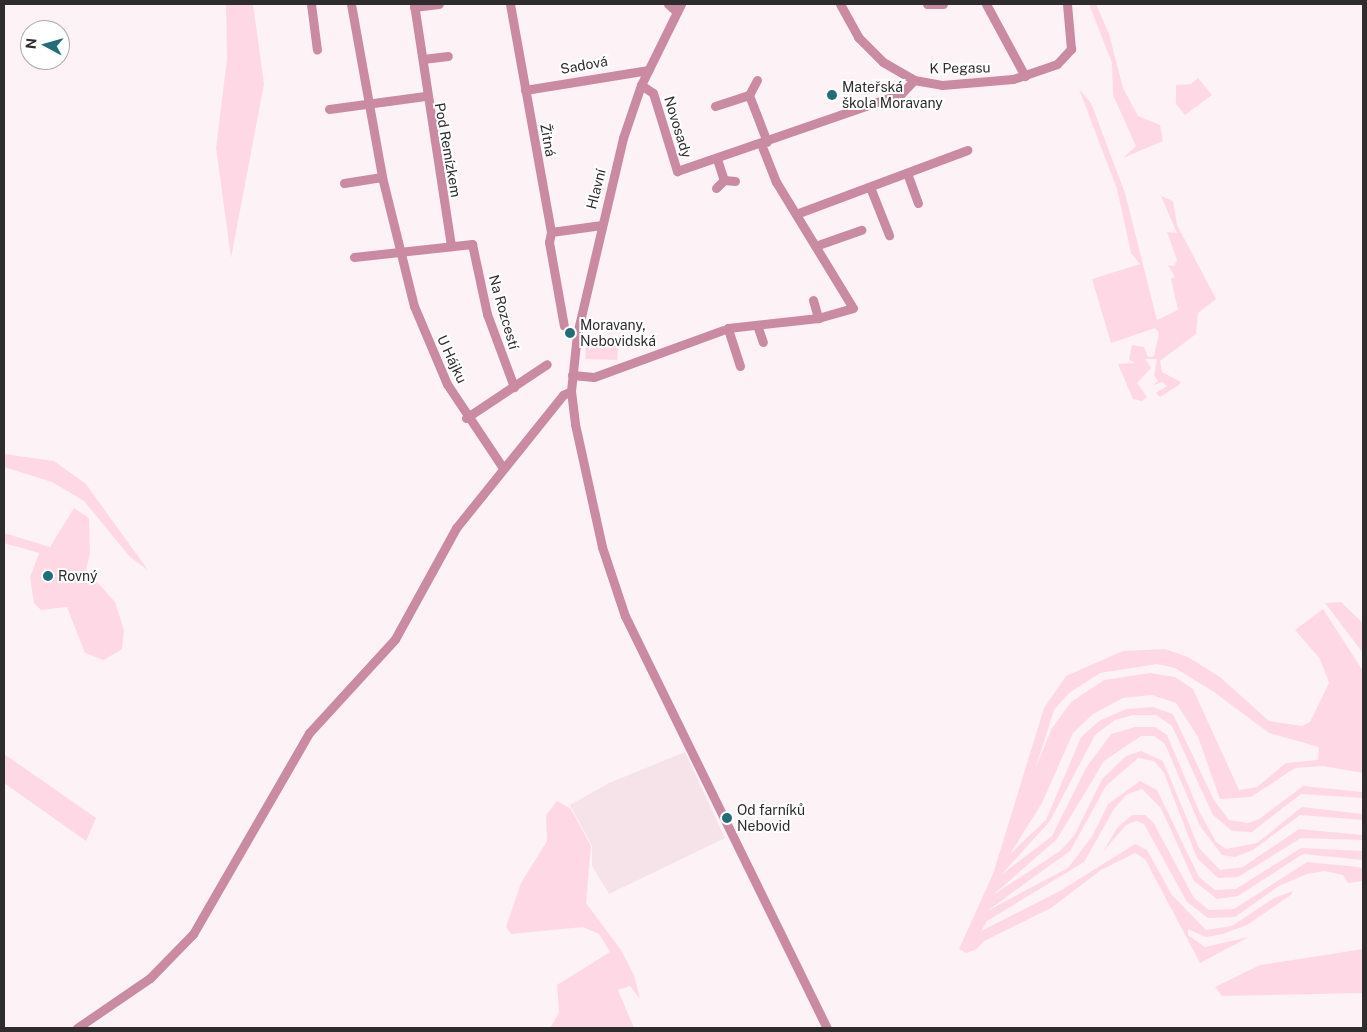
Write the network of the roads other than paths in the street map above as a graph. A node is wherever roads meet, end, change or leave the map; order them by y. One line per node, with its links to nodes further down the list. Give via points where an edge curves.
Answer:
1 (311, 4): 13 (street)
2 (351, 4): 24 (street, U Hájku)
3 (439, 4): 11 (street, Pod Remízkem)
4 (510, 4): 21 (street, Žitná)
5 (668, 4): 12 (street)
6 (840, 4): 19 (street, K Pegasu, via 864,44)
7 (926, 4): 8 (street)
8 (943, 4)
9 (986, 4): 17 (street)
10 (1067, 4): 17 (street, K Pegasu, via 1072,36 1068,55 1044,71)
11 (414, 5): 15 (street, Pod Remízkem)
12 (679, 8): 16 (street, Hlavní)
13 (318, 50)
14 (448, 56): 15 (street)
15 (423, 58): 23 (street, Pod Remízkem)
16 (648, 70): 20 (street, Hlavní); 21 (street, Sadová)
17 (1025, 76): 19 (street, K Pegasu, via 942,85)
18 (757, 80): 22 (street)
19 (914, 80): 27 (street, Novosady, via 901,94)
20 (641, 85): 29 (street, Novosady, via 653,93 677,171); 39 (street, Hlavní)
21 (525, 90): 41 (street, Žitná)
22 (749, 95): 25 (street); 27 (street)
23 (424, 96): 24 (street); 44 (street, Pod Remízkem)
24 (367, 103): 26 (street); 31 (street, U Hájku)
25 (715, 106)
26 (329, 109)
27 (764, 143): 29 (street, Novosady); 38 (street, via 776,182)
28 (968, 150): 30 (street)
29 (718, 159): 32 (street)
30 (907, 173): 35 (street); 37 (street)
31 (382, 177): 34 (street); 45 (street, U Hájku)
32 (724, 180): 33 (street); 36 (street)
33 (735, 180)
34 (344, 183)
35 (870, 186): 38 (street); 42 (street)
36 (716, 188)
37 (918, 203)
38 (796, 214): 43 (street)
39 (602, 225): 41 (street); 55 (street, Hlavní)
40 (861, 230): 43 (street)
41 (551, 232): 50 (street, Žitná, via 548,242)
42 (889, 235)
43 (818, 245): 48 (street, via 853,308)
44 (451, 246): 45 (street); 56 (street, Na Rozcestí, via 472,244 487,314)
45 (399, 251): 46 (street); 58 (street, U Hájku, via 423,331)
46 (354, 257)
47 (813, 300): 48 (street)
48 (818, 318): 49 (street)
49 (757, 325): 52 (street); 54 (street, via 728,328)
50 (564, 326)
51 (723, 330): 55 (street, via 594,377)
52 (763, 342)
53 (547, 364): 56 (street)
54 (740, 366)
55 (572, 375): 57 (street, Hlavní)
56 (514, 387): 58 (street)
57 (571, 391): 59 (street, via 563,395); 61 (street, Hlavní, via 602,547 625,616)
58 (466, 418): 59 (street, U Hájku)
59 (503, 468): 60 (street, via 456,528 395,639 309,733 193,934 150,978)
60 (77, 1028)
61 (828, 1028)

